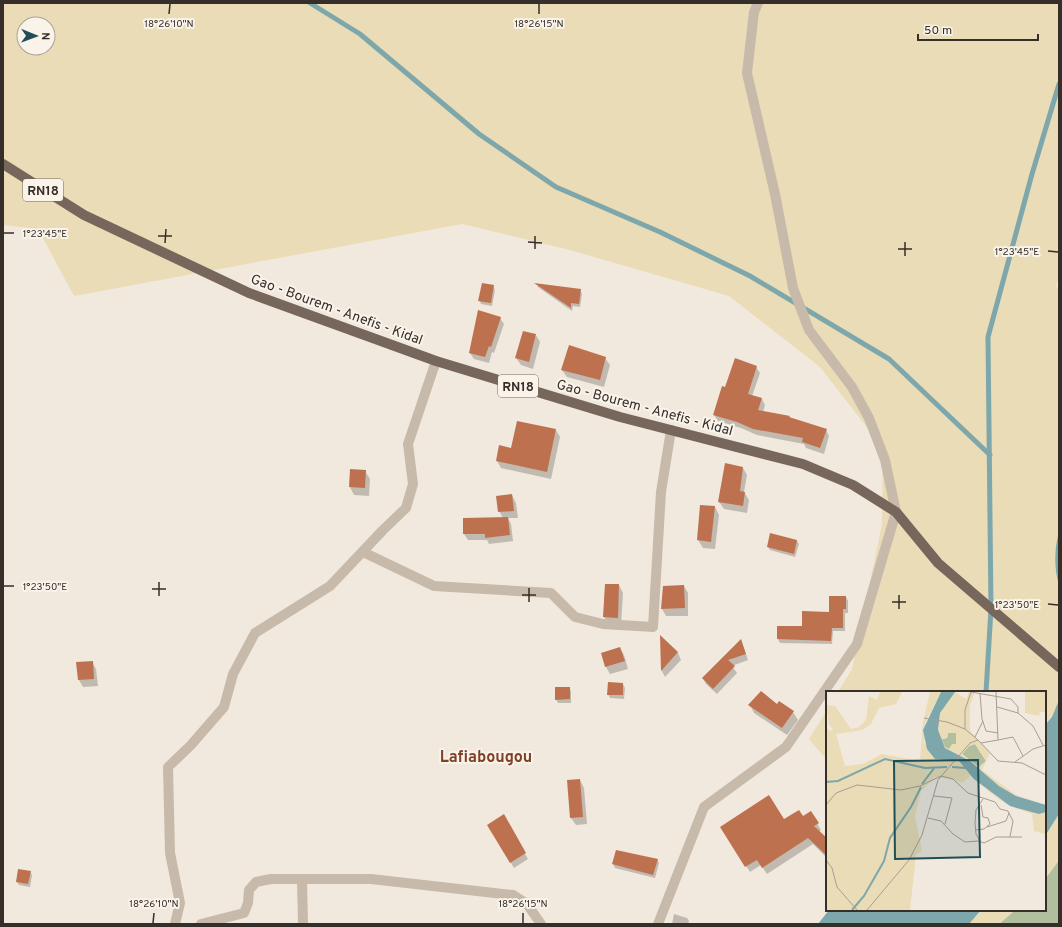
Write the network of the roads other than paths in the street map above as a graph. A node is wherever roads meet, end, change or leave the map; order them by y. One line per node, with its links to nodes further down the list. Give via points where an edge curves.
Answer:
1 (758, 3): 5 (street, via 754,12 747,73 775,194 793,288 809,330 852,387 869,418 885,460)
2 (3, 164): 3 (main road, Gao - Bourem - Anefis - Kidal / RN18, via 84,216 249,293)
3 (436, 361): 4 (main road, Gao - Bourem - Anefis - Kidal / RN18); 6 (street, via 408,444 413,484 406,508)
4 (671, 430): 5 (main road, Gao - Bourem - Anefis - Kidal / RN18, via 803,464 853,484); 6 (street, via 662,492 653,627 603,624 575,617 551,593 434,586)
5 (896, 512): 7 (main road, Gao - Bourem - Anefis - Kidal / RN18, via 938,563); 14 (street, via 857,644 786,747 704,807)
6 (362, 552): 10 (street, via 330,586 255,633 233,674 224,707 168,767 170,853 180,903)
7 (1059, 667)
8 (302, 879): 9 (street, via 271,879 256,882 249,890 244,913); 12 (street); 13 (street, via 372,879 513,895 527,904)
9 (220, 922): 11 (street)
10 (175, 924)
11 (201, 924)
12 (303, 924)
13 (541, 924)
14 (658, 924)

